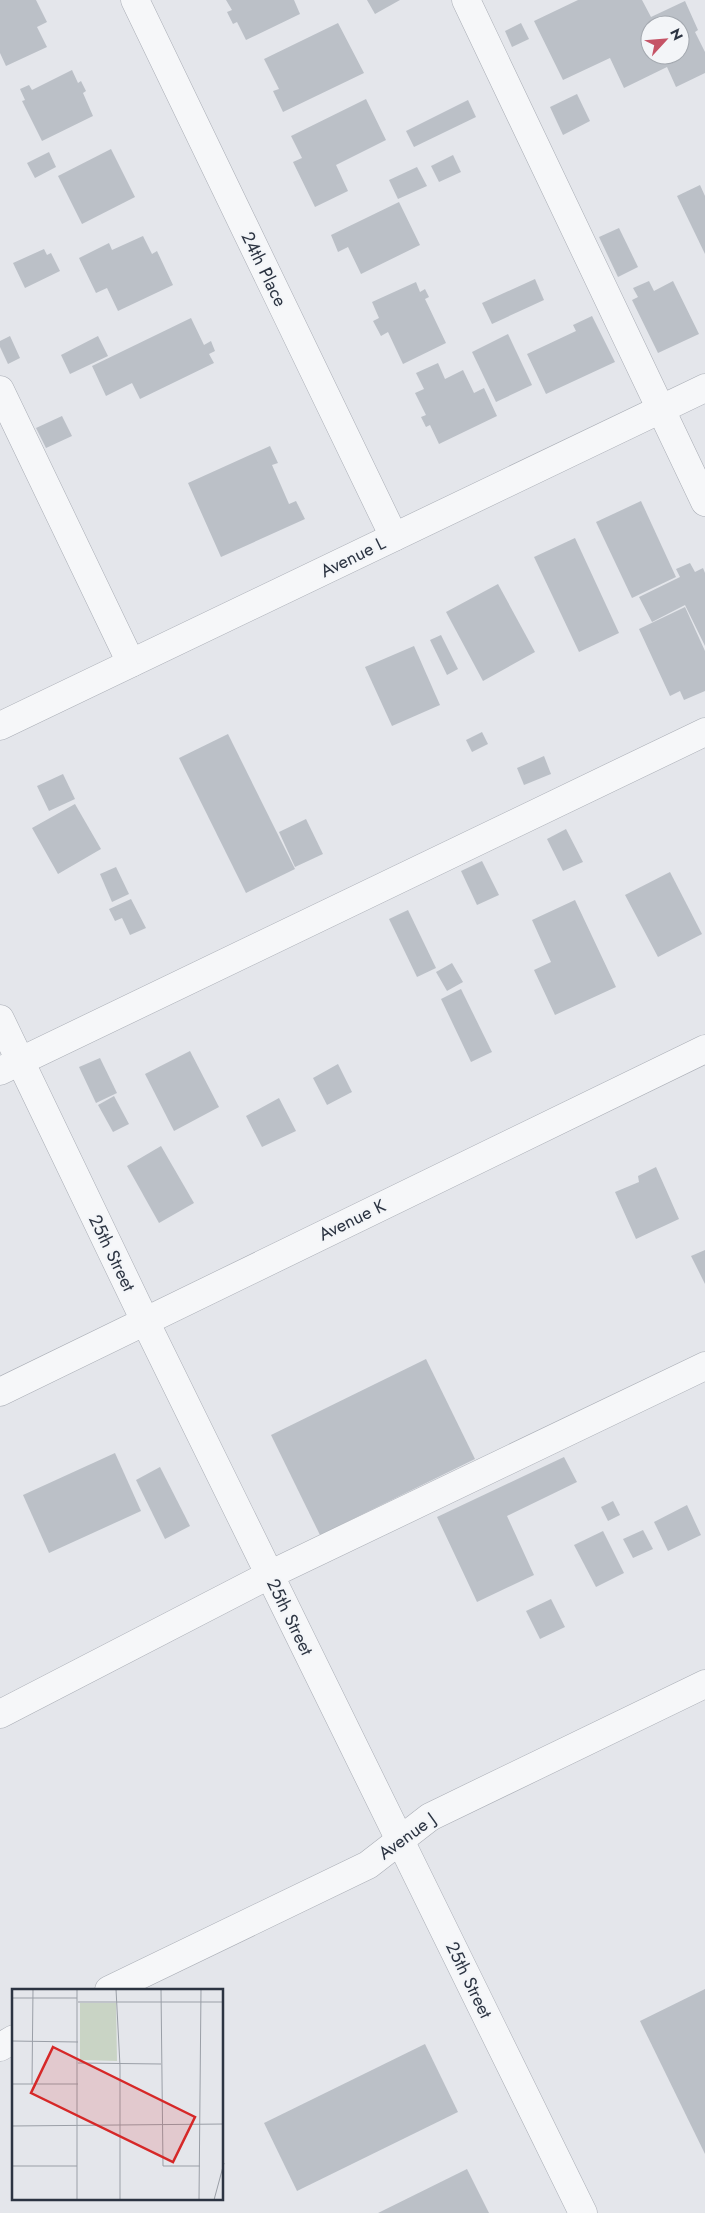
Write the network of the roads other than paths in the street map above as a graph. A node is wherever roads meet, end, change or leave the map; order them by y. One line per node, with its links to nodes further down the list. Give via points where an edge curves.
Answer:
1 (135, 0): 7 (street, 24th Place)
2 (466, 0): 5 (street)
3 (705, 388): 5 (street, Avenue L)
4 (0, 390): 8 (street)
5 (660, 409): 6 (street); 7 (street, Avenue L)
6 (705, 502)
7 (394, 537): 8 (street, Avenue L)
8 (131, 663): 9 (street, Avenue L)
9 (0, 726)
10 (705, 732): 13 (street)
11 (0, 1019): 13 (street, 25th Street)
12 (705, 1049): 14 (street, Avenue K)
13 (10, 1066): 14 (street, 25th Street)
14 (145, 1321): 16 (street, Avenue K); 17 (street, 25th Street)
15 (705, 1366): 17 (street)
16 (0, 1392)
17 (269, 1575): 19 (street); 20 (street, 25th Street)
18 (705, 1684): 20 (street, Avenue J, via 430,1817)
19 (0, 1714)
20 (400, 1840): 21 (street, Avenue J, via 368,1865); 24 (street, 25th Street)
21 (111, 1989)
22 (12, 2040): 23 (street)
23 (0, 2047)
24 (584, 2213)

